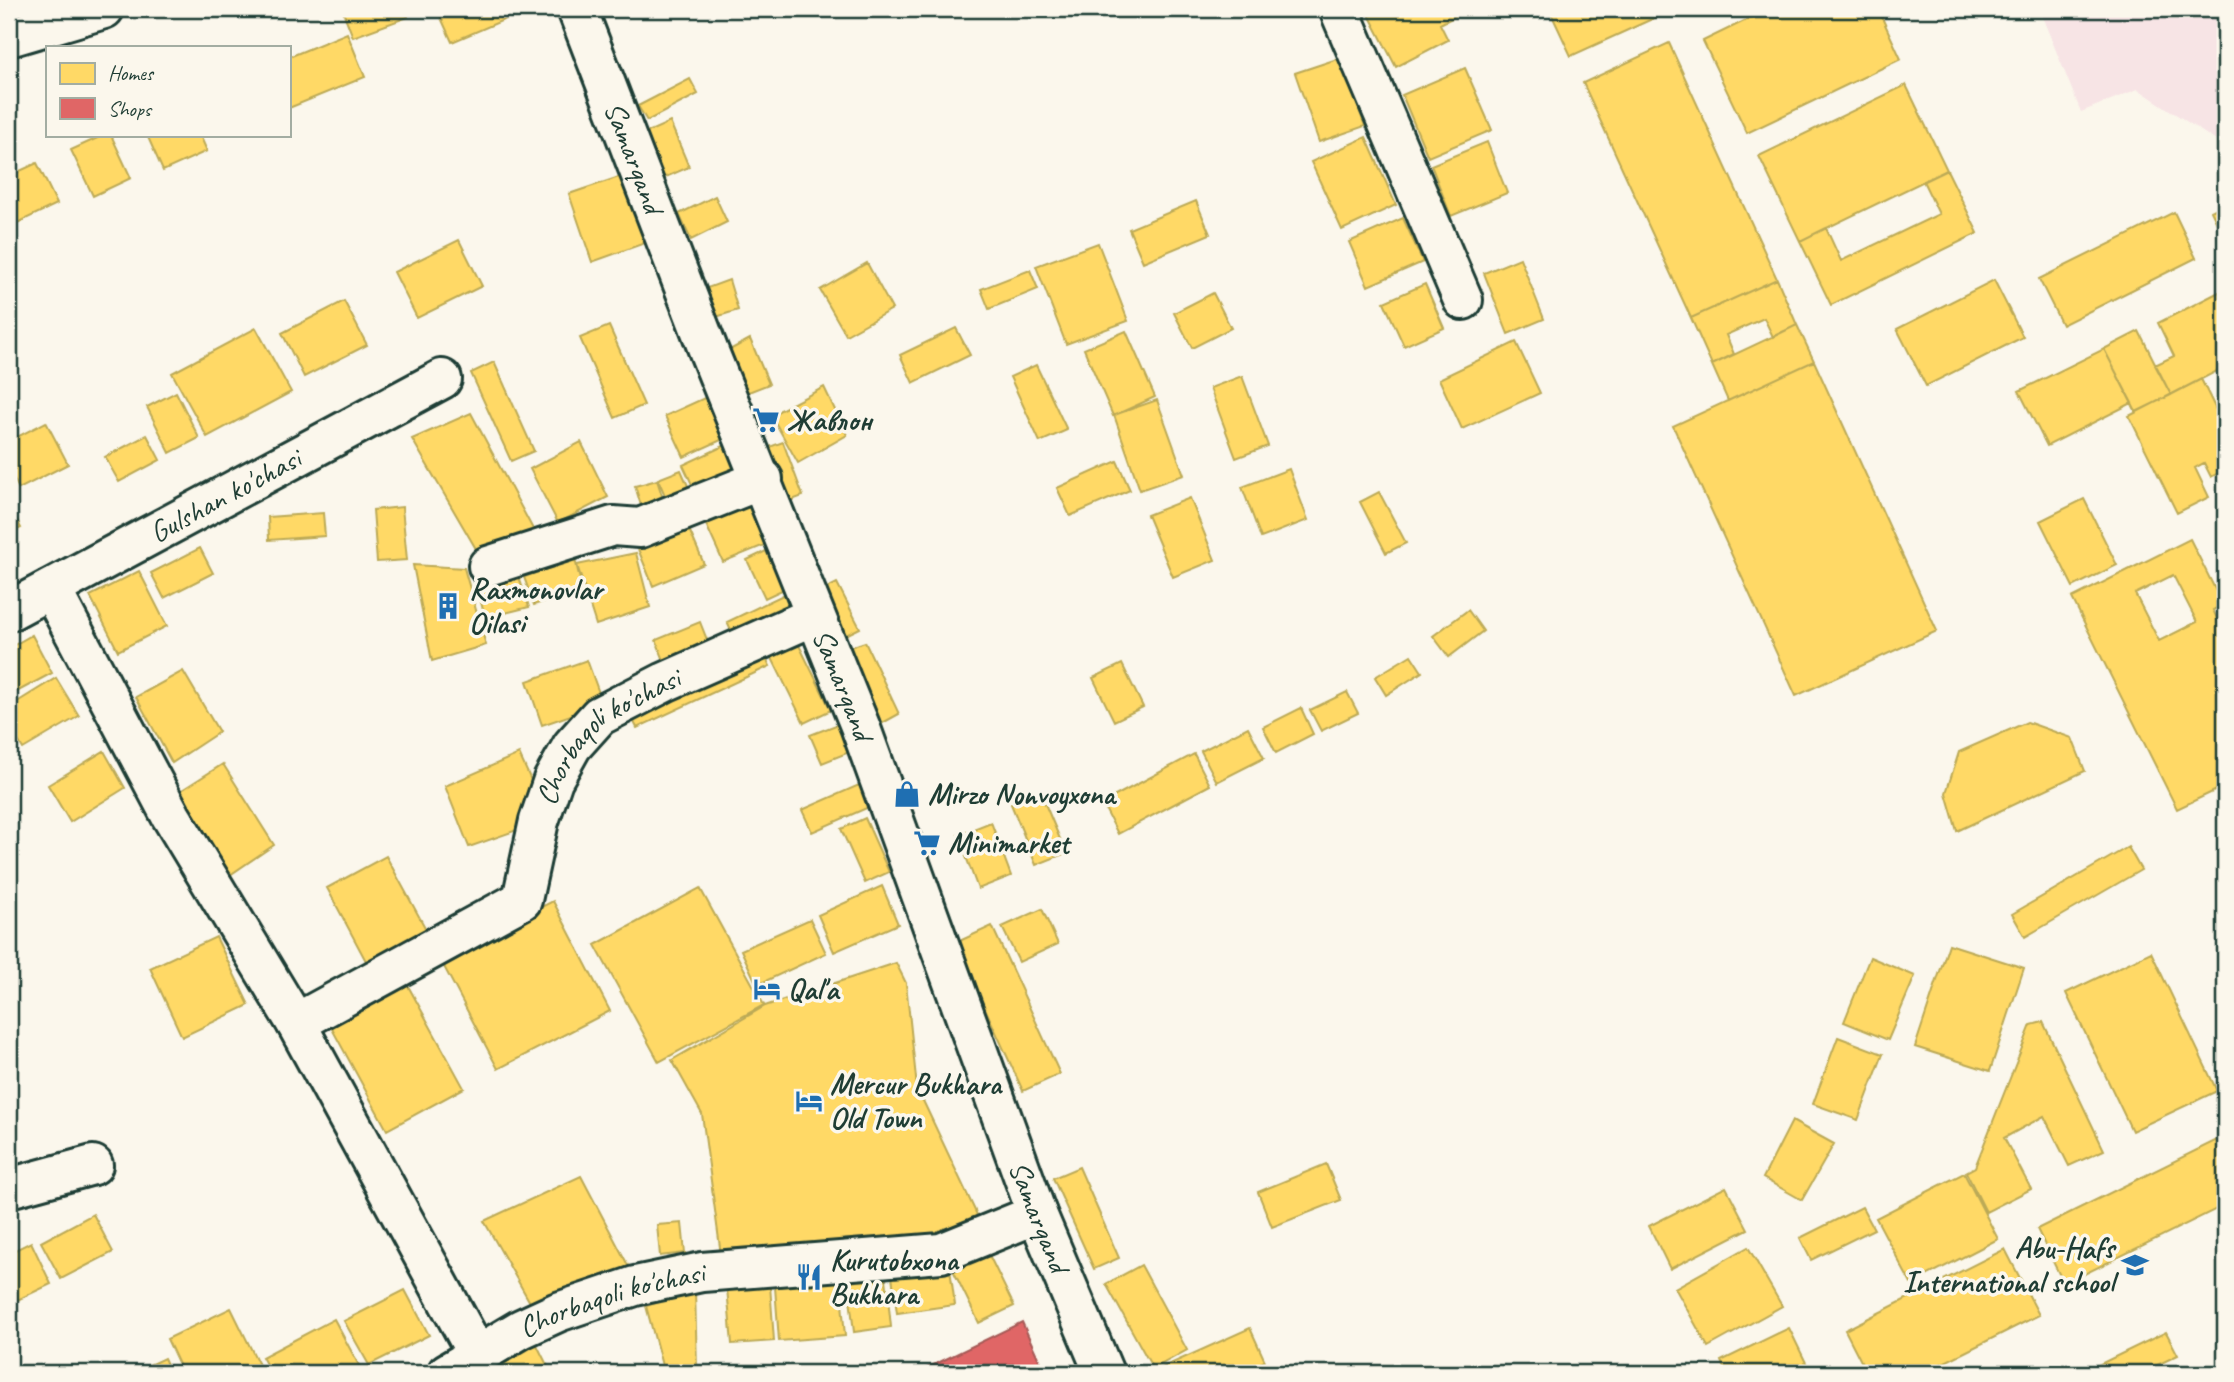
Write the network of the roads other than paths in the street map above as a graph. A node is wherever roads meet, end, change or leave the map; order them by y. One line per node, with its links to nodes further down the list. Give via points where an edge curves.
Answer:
1 (104, 9): 4 (street)
2 (577, 9): 7 (street, Samarqand)
3 (1339, 9): 5 (street)
4 (9, 37)
5 (1464, 300)
6 (442, 379): 9 (street, Gulshan ko'chasi)
7 (763, 479): 8 (street, via 640,527 613,526); 11 (street, Samarqand)
8 (488, 566)
9 (51, 589): 10 (street, Gulshan ko'chasi); 12 (street, Chorbaqoli ko'chasi, via 171,816)
10 (9, 611)
11 (814, 616): 12 (street, Chorbaqoli ko'chasi, via 599,716 572,746 553,780 522,900); 15 (street, Samarqand, via 860,726)
12 (296, 1023): 16 (street, Chorbaqoli ko'chasi)
13 (93, 1165): 14 (street)
14 (9, 1188)
15 (1037, 1214): 16 (street, Chorbaqoli ko'chasi, via 941,1253 702,1272 635,1286 558,1312); 17 (street, Samarqand)
16 (466, 1366)
17 (1105, 1370)

